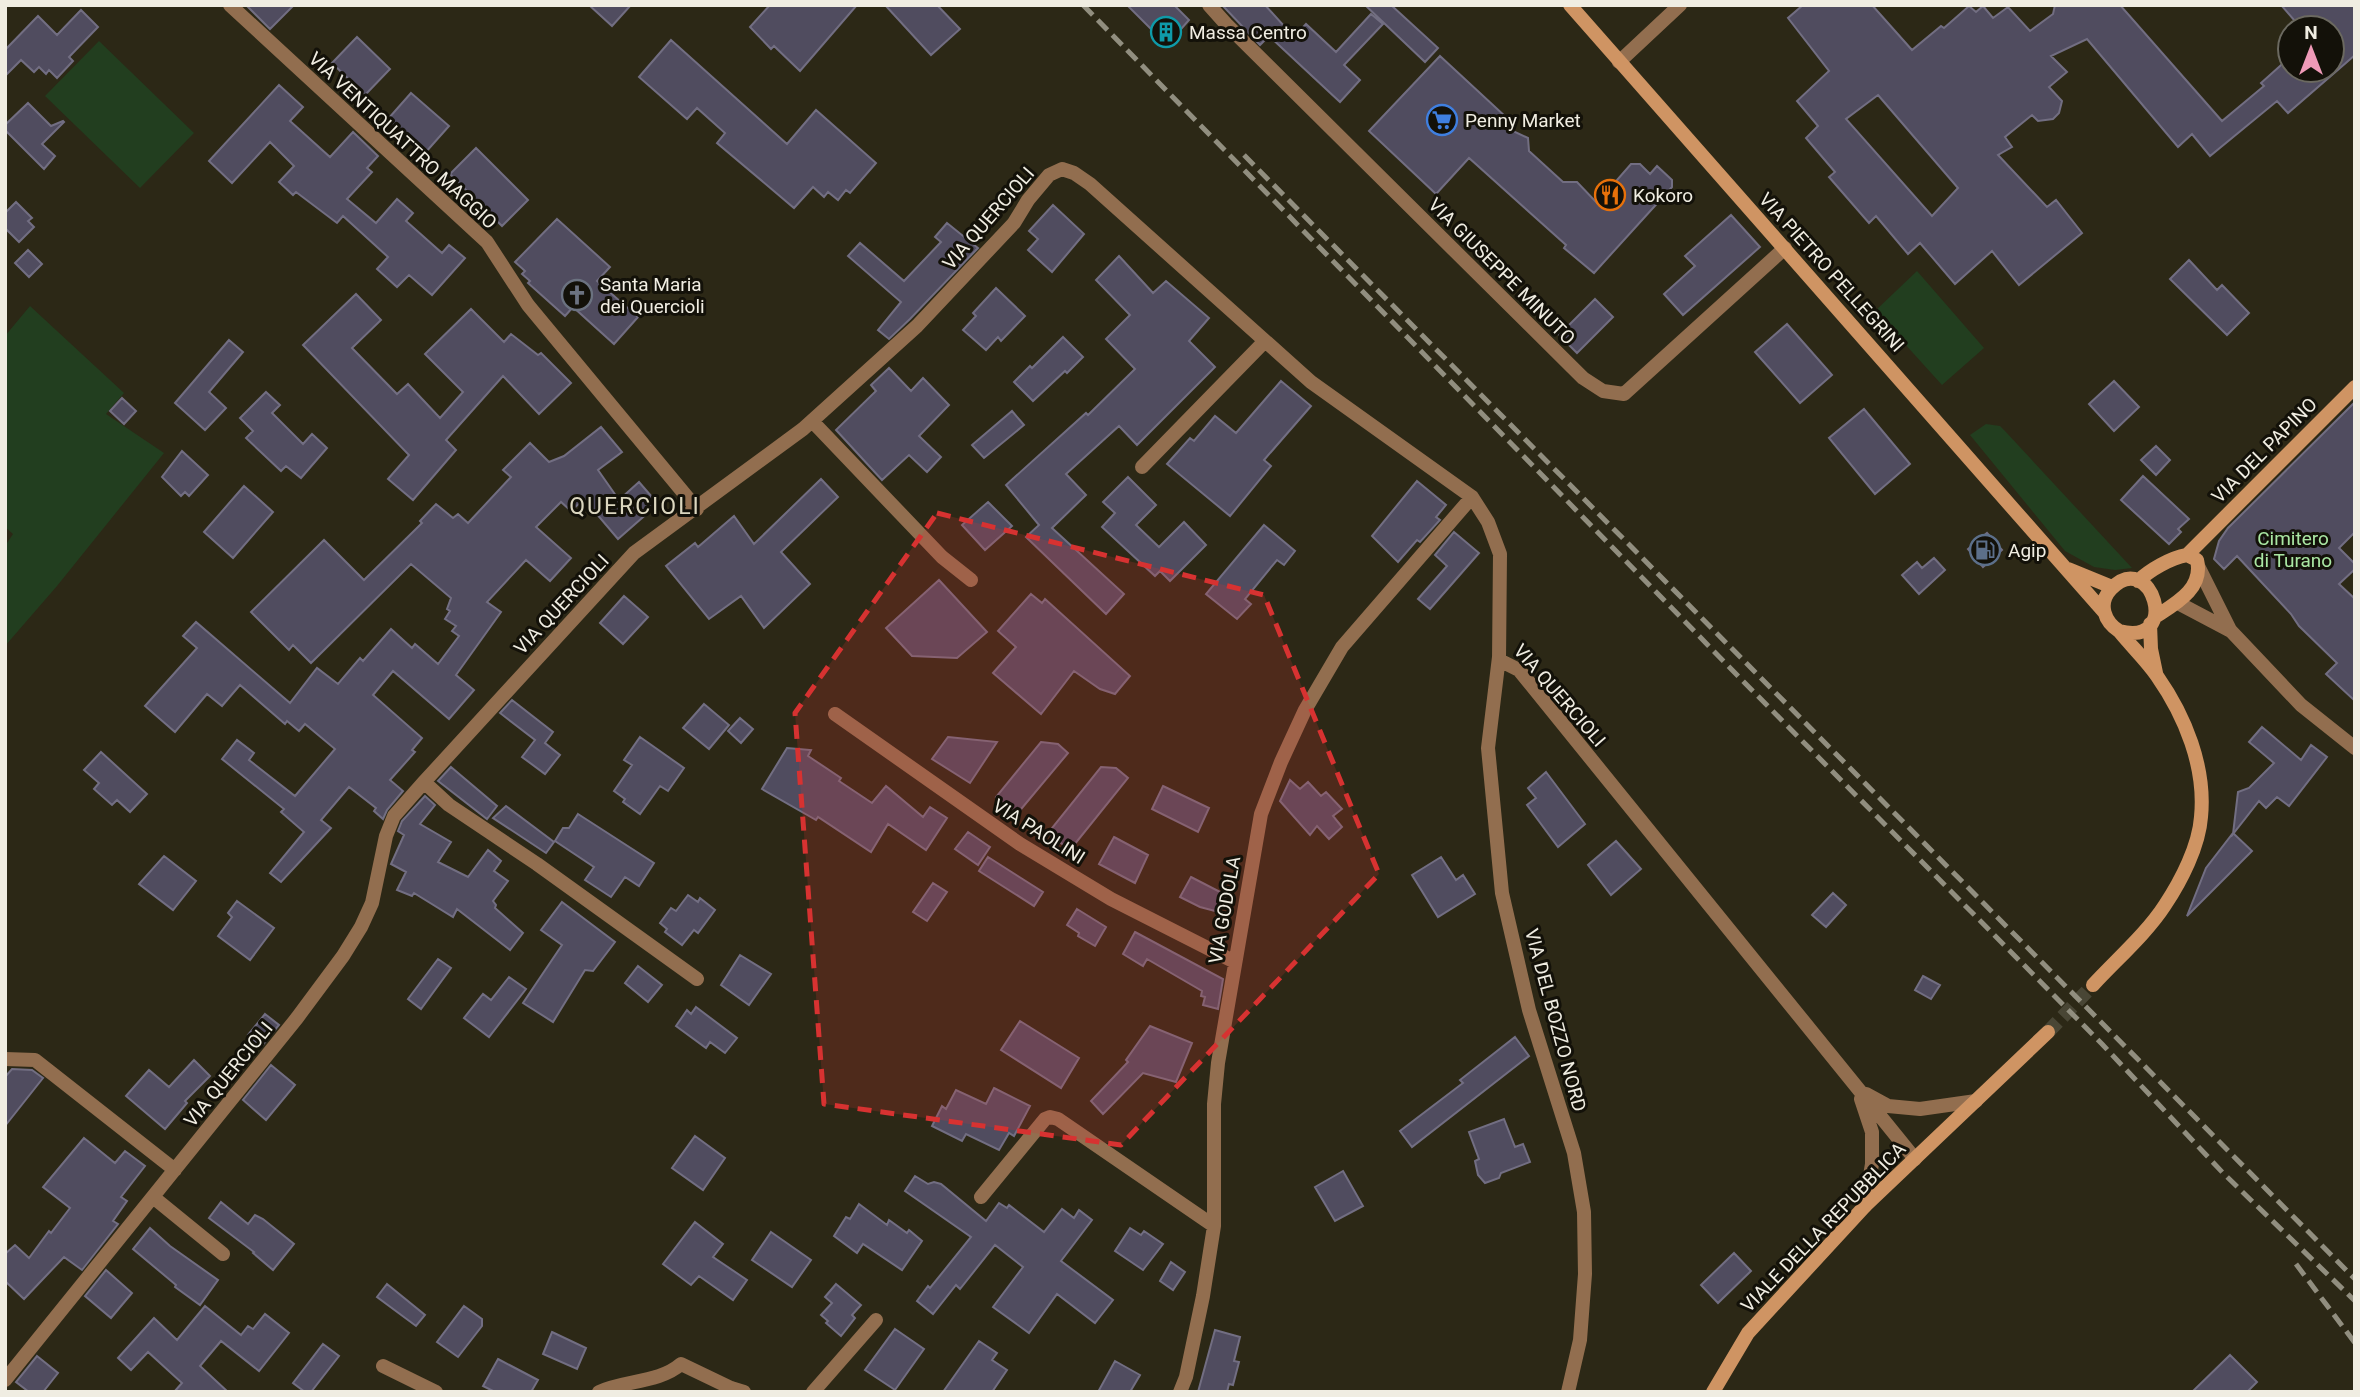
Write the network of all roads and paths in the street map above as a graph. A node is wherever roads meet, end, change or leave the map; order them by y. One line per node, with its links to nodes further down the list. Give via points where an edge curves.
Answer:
1 (230, 5): 12 (street, VIA VENTIQUATTRO MAGGIO, via 487,242 528,306)
2 (1209, 5): 6 (street, VIA GIUSEPPE MINUTO, via 1583,378 1602,391 1624,394)
3 (1570, 5): 5 (main road, VIA PIETRO PELLEGRINI)
4 (1679, 5): 5 (street)
5 (1619, 62): 6 (main road, VIA PIETRO PELLEGRINI)
6 (1785, 248): 14 (main road, VIA PIETRO PELLEGRINI)
7 (1265, 341): 9 (street, VIA QUERCIOLI, via 1090,184 1062,169 1049,175 1009,228 917,326); 10 (street); 11 (street, VIA QUERCIOLI, via 1311,382)
8 (2355, 387): 13 (main road, VIA DEL PAPINO, via 2202,541)
9 (812, 421): 12 (street, VIA QUERCIOLI); 15 (street, via 942,556)
10 (1142, 467)
11 (1472, 497): 23 (street, VIA QUERCIOLI, via 1500,554); 28 (street, VIA GODOLA, via 1342,647 1305,710 1261,814)
12 (696, 509): 27 (street, VIA QUERCIOLI, via 634,553)
13 (2194, 561): 16 (main road, via 2177,556); 18 (main road, via 2190,592); 22 (street)
14 (2064, 567): 17 (main road); 19 (main road, VIA PIETRO PELLEGRINI)
15 (971, 580)
16 (2138, 582): 17 (main road, via 2129,580); 20 (main road, via 2156,600)
17 (2112, 587): 19 (main road)
18 (2178, 603): 20 (main road); 22 (street)
19 (2104, 612): 21 (main road)
20 (2152, 621): 21 (main road, via 2136,633); 24 (main road)
21 (2119, 631): 24 (main road)
22 (2231, 631): 26 (street, via 2301,705)
23 (1499, 657): 33 (street, VIA QUERCIOLI, via 1518,670); 50 (street, VIA DEL BOZZO NORD, via 1488,748 1502,893 1529,1010 1574,1153 1584,1212 1580,1340)
24 (2156, 674): 30 (main road, via 2190,737 2202,817 2191,855 2164,907)
25 (835, 714): 28 (street, VIA PAOLINI, via 1020,844 1111,899)
26 (2355, 748)
27 (424, 782): 29 (street, via 449,805); 36 (street, VIA QUERCIOLI, via 394,816 372,903 343,956)
28 (1235, 961): 40 (street, VIA GODOLA, via 1214,1104)
29 (697, 979)
30 (2093, 985)
31 (2048, 1032): 34 (main road)
32 (5, 1059): 36 (street, via 35,1060)
33 (1858, 1091): 34 (street, via 1888,1106 1920,1109); 35 (street, VIA QUERCIOLI); 39 (street, VIA QUERCIOLI, via 1872,1132)
34 (1976, 1101): 35 (main road, VIALE DELLA REPUBBLICA)
35 (1915, 1159): 39 (main road, VIALE DELLA REPUBBLICA)
36 (176, 1170): 38 (street, VIA QUERCIOLI)
37 (981, 1197): 40 (street, via 1051,1117)
38 (153, 1198): 41 (street); 44 (street, VIA QUERCIOLI)
39 (1865, 1206): 51 (main road, VIALE DELLA REPUBBLICA, via 1748,1333)
40 (1214, 1226): 49 (street, VIA GODOLA)
41 (223, 1254)
42 (876, 1320): 48 (street)
43 (383, 1366): 45 (street)
44 (5, 1380)
45 (436, 1392)
46 (599, 1392): 47 (street, via 671,1374 681,1364)
47 (744, 1392)
48 (813, 1392)
49 (1180, 1392)
50 (1568, 1392)
51 (1713, 1392)

